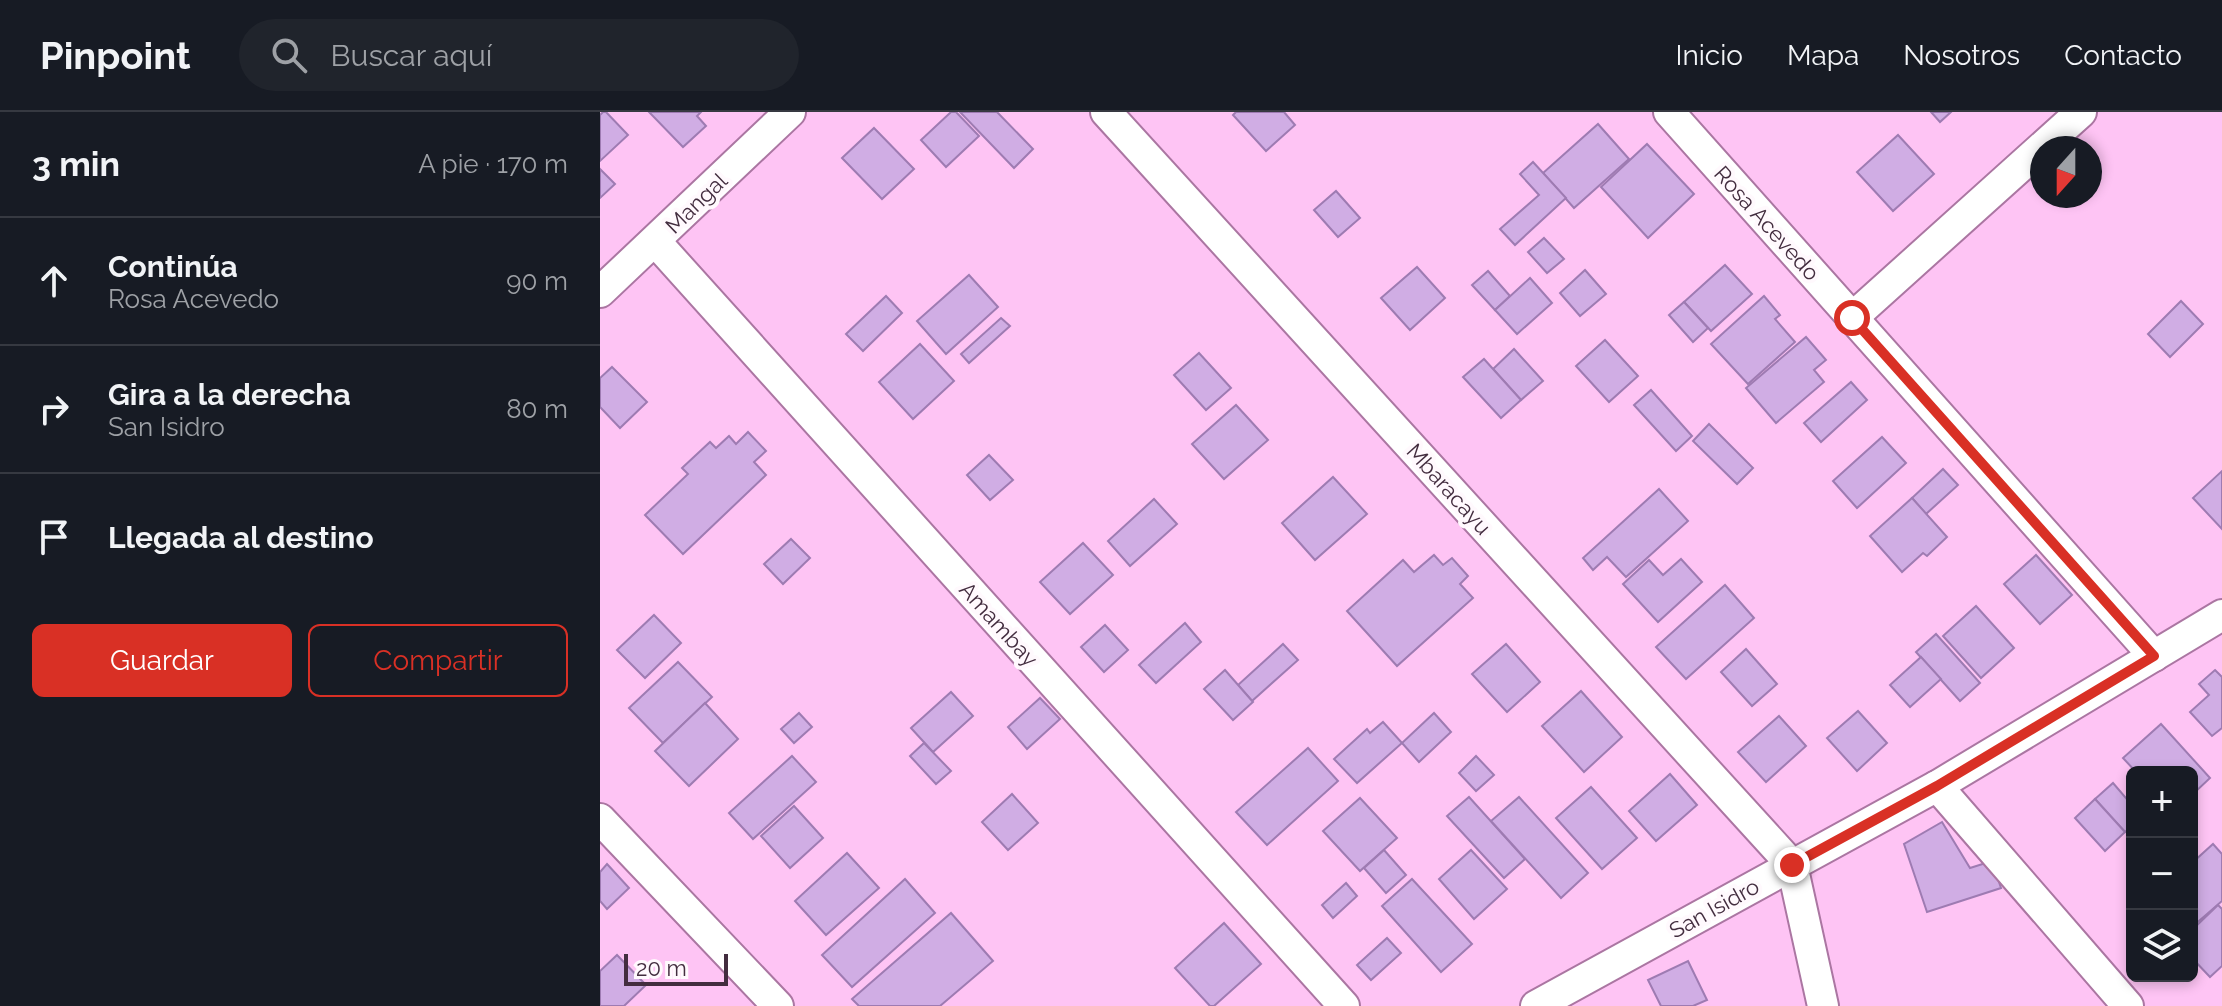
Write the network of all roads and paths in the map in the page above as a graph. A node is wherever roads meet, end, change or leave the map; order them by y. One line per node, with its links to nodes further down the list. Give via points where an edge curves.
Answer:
1 (790, 112): 5 (street, Mangal)
2 (1106, 112): 12 (street, Mbaracayu)
3 (1669, 112): 7 (street, Rosa Acevedo)
4 (2081, 112): 7 (street)
5 (655, 241): 6 (street, Mangal); 14 (street, Amambay)
6 (600, 292)
7 (1852, 318): 9 (street, Rosa Acevedo)
8 (2222, 615): 9 (street, San Isidro)
9 (2154, 656): 10 (street, San Isidro)
10 (1937, 786): 12 (street, San Isidro); 17 (street)
11 (600, 819): 13 (street)
12 (1792, 865): 15 (street, San Isidro); 16 (street)
13 (778, 1006)
14 (1344, 1006)
15 (1536, 1006)
16 (1823, 1006)
17 (2128, 1006)

